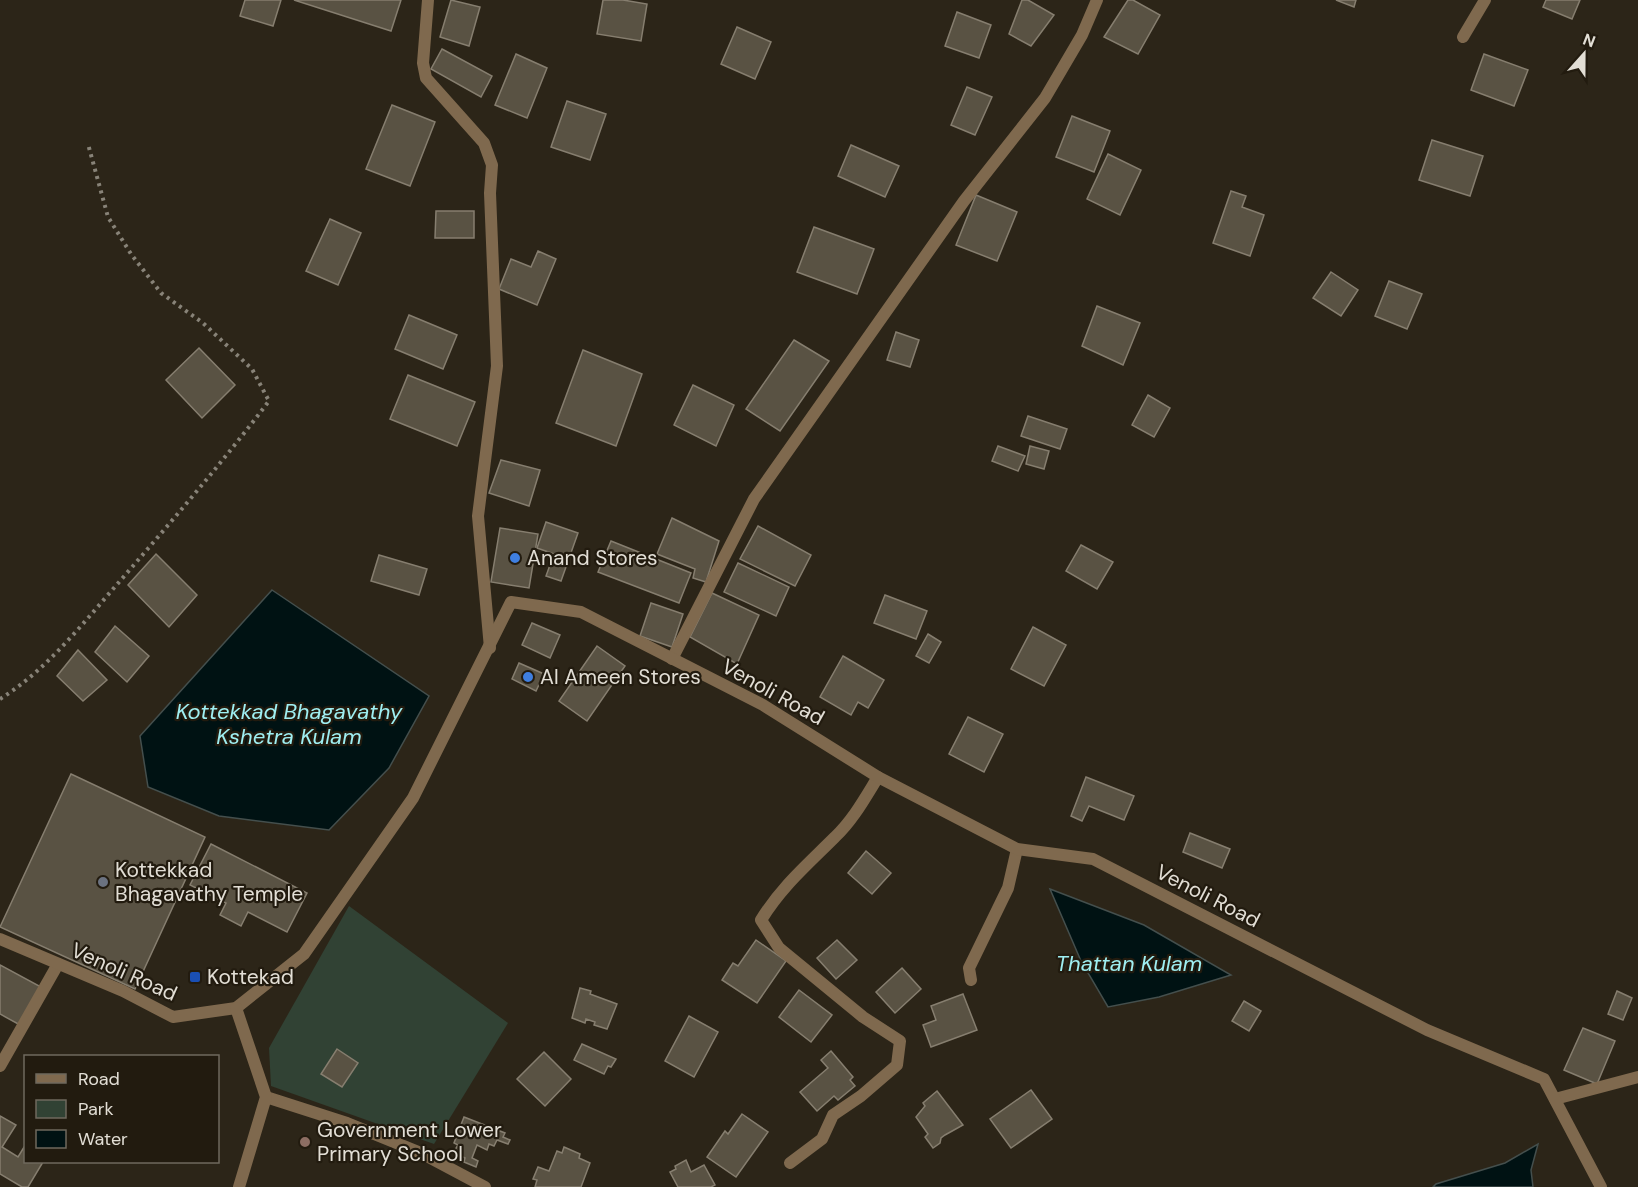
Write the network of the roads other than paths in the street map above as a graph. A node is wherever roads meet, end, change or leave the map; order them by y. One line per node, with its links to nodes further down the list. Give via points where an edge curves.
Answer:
1 (428, 0): 5 (street, via 423,63 426,78 484,143 492,165 497,366 478,516)
2 (1097, 0): 6 (street, via 1082,35 1045,98 964,201 754,499)
3 (1485, 0): 4 (street)
4 (1463, 37)
5 (490, 648): 6 (street, Venoli Road, via 511,602 581,612); 12 (street, Venoli Road, via 413,798 304,954)
6 (672, 659): 7 (street, Venoli Road, via 763,705)
7 (878, 777): 8 (street, Venoli Road); 17 (street, via 858,811 775,897 761,920 779,948 863,1017 900,1041 897,1065 832,1115 822,1139)
8 (1017, 849): 11 (street, via 1008,888 969,968); 16 (street, Venoli Road, via 1093,859 1427,1030 1544,1079)
9 (0, 939): 10 (street, Venoli Road)
10 (58, 964): 12 (street, Venoli Road, via 173,1017); 13 (street)
11 (971, 980)
12 (236, 1008): 15 (street)
13 (0, 1066)
14 (1638, 1077): 16 (street)
15 (266, 1097): 18 (street); 19 (street, via 347,1123)
16 (1555, 1099): 20 (street, Venoli Road)
17 (790, 1163)
18 (239, 1187)
19 (485, 1187)
20 (1601, 1187)

